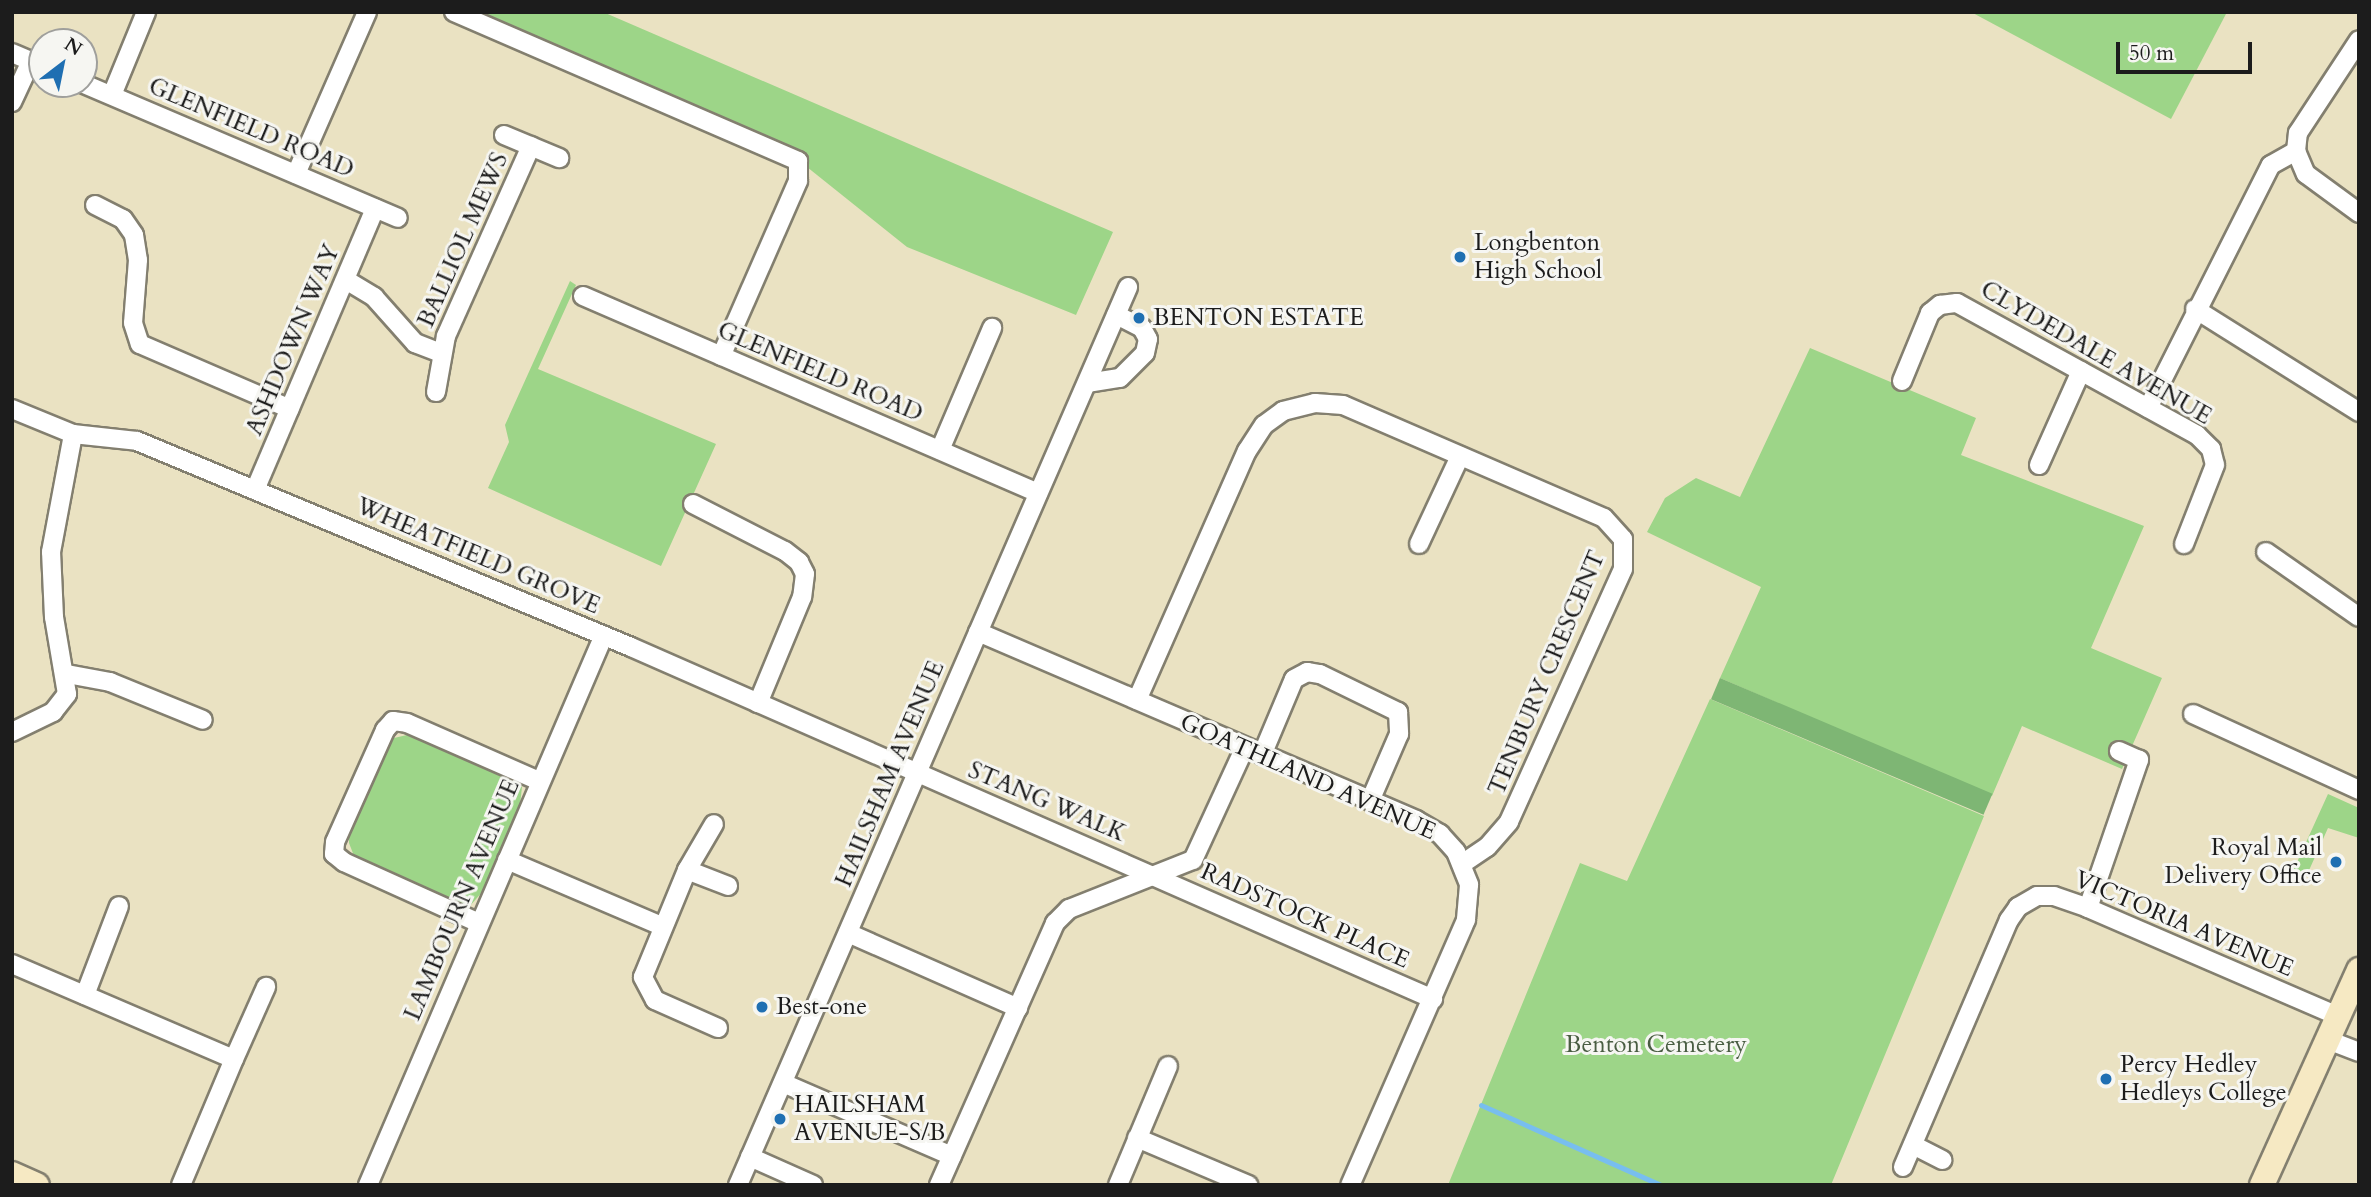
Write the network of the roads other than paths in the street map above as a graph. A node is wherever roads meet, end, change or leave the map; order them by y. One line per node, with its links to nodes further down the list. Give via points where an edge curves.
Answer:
1 (146, 12): 9 (street)
2 (367, 12): 15 (street)
3 (454, 12): 27 (street, via 798,161 800,175)
4 (2359, 40): 13 (street, via 2298,133)
5 (12, 53): 6 (street)
6 (28, 60)
7 (28, 77): 10 (street)
8 (98, 89): 9 (street, GLENFIELD ROAD)
9 (112, 95): 15 (street, GLENFIELD ROAD)
10 (12, 103)
11 (505, 135): 12 (street, BALLIOL MEWS)
12 (531, 146): 14 (street, BALLIOL MEWS); 26 (street, BALLIOL MEWS)
13 (2296, 151): 18 (street, via 2306,174); 23 (street, via 2271,165)
14 (559, 158)
15 (296, 174): 17 (street, GLENFIELD ROAD)
16 (95, 205): 34 (street, via 124,219 134,235 138,260 133,323 140,344)
17 (375, 208): 19 (street, GLENFIELD ROAD); 20 (street, ASHDOWN WAY)
18 (2359, 214)
19 (398, 218)
20 (345, 280): 26 (street, BALLIOL MEWS, via 374,298 415,343); 34 (street, ASHDOWN WAY)
21 (1128, 287): 24 (street, HAILSHAM AVENUE)
22 (583, 296): 27 (street, GLENFIELD ROAD)
23 (2195, 309): 32 (street); 35 (street)
24 (1116, 315): 30 (street, HAILSHAM AVENUE); 30 (street, via 1142,328 1148,340 1145,353 1121,378)
25 (992, 328): 37 (street)
26 (441, 354): 31 (street, BALLIOL MEWS)
27 (721, 356): 37 (street, GLENFIELD ROAD)
28 (2081, 371): 29 (street, CLYDEDALE AVENUE, via 1952,302 1930,313); 32 (street, CLYDEDALE AVENUE); 39 (street)
29 (1902, 381)
30 (1087, 383): 41 (street, HAILSHAM AVENUE)
31 (436, 392)
32 (2148, 408): 44 (street, CLYDEDALE AVENUE, via 2197,435 2214,454 2212,479)
33 (12, 409): 36 (street, WHEATFIELD GROVE)
34 (290, 409): 40 (street, ASHDOWN WAY)
35 (2359, 412)
36 (73, 434): 40 (street, WHEATFIELD GROVE, via 137,441); 49 (street, via 51,552 54,617)
37 (940, 450): 41 (street, GLENFIELD ROAD)
38 (1460, 456): 43 (street); 50 (street, TENBURY CRESCENT, via 1343,405 1304,404 1272,418 1247,451); 64 (street, TENBURY CRESCENT, via 1604,518 1618,530 1626,549 1623,569 1509,822 1488,848)
39 (2039, 465)
40 (255, 490): 48 (street, WHEATFIELD GROVE)
41 (1038, 493): 47 (street, HAILSHAM AVENUE)
42 (693, 504): 51 (street, via 785,551 805,574 802,597)
43 (1419, 544)
44 (2184, 544)
45 (2266, 552): 46 (street)
46 (2359, 617)
47 (978, 632): 50 (street, GOATHLAND AVENUE); 58 (street, HAILSHAM AVENUE)
48 (604, 635): 51 (street, WHEATFIELD GROVE); 59 (street, LAMBOURN AVENUE)
49 (67, 674): 53 (street, via 110,682); 54 (street, via 67,694 59,707)
50 (1137, 700): 55 (street, GOATHLAND AVENUE)
51 (758, 703): 58 (street, WHEATFIELD GROVE)
52 (2193, 714): 60 (street)
53 (203, 720)
54 (12, 732)
55 (1245, 747): 57 (street, GOATHLAND AVENUE); 66 (street, via 1198,854 1188,865)
56 (2119, 751): 69 (street, via 2139,760)
57 (1262, 755): 61 (street, GOATHLAND AVENUE); 61 (street, via 1294,679 1307,672 1320,674 1398,712 1399,734)
58 (918, 773): 66 (street, STANG WALK); 72 (street, HAILSHAM AVENUE)
59 (540, 781): 63 (street, LAMBOURN AVENUE); 70 (street, via 407,723 393,722 385,730 335,842 334,854 344,862)
60 (2359, 790)
61 (1370, 801): 64 (street, GOATHLAND AVENUE, via 1440,834)
62 (714, 824): 65 (street)
63 (507, 860): 70 (street, LAMBOURN AVENUE); 71 (street)
64 (1463, 863): 77 (street, via 1468,908)
65 (687, 870): 67 (street); 71 (street)
66 (1158, 877): 77 (street, RADSTOCK PLACE); 78 (street, via 1064,912)
67 (728, 886)
68 (119, 906): 76 (street)
69 (2088, 908): 79 (street, VICTORIA AVENUE); 87 (street, VICTORIA AVENUE, via 2045,895 2030,899 2014,912)
70 (479, 923): 95 (street, LAMBOURN AVENUE)
71 (662, 926): 80 (street, via 644,968 645,986 655,1000)
72 (848, 933): 78 (street); 85 (street, HAILSHAM AVENUE)
73 (12, 964): 76 (street)
74 (2359, 970): 79 (main road)
75 (266, 987): 83 (street)
76 (85, 995): 83 (street)
77 (1433, 999): 101 (street)
78 (1018, 1008): 88 (street)
79 (2338, 1016): 81 (main road)
80 (718, 1028)
81 (2328, 1040): 82 (street); 102 (main road)
82 (2359, 1052)
83 (234, 1059): 94 (street)
84 (1168, 1066): 86 (street)
85 (782, 1083): 88 (street); 89 (street, HAILSHAM AVENUE)
86 (1137, 1138): 99 (street); 100 (street)
87 (1913, 1146): 90 (street); 91 (street, VICTORIA AVENUE)
88 (952, 1156): 98 (street)
89 (750, 1157): 96 (street, HAILSHAM AVENUE); 97 (street)
90 (1942, 1160)
91 (1903, 1167)
92 (12, 1174): 93 (main road)
93 (37, 1185)
94 (181, 1185)
95 (368, 1185)
96 (738, 1185)
97 (813, 1185)
98 (939, 1185)
99 (1118, 1185)
100 (1248, 1185)
101 (1350, 1185)
102 (2262, 1185)

